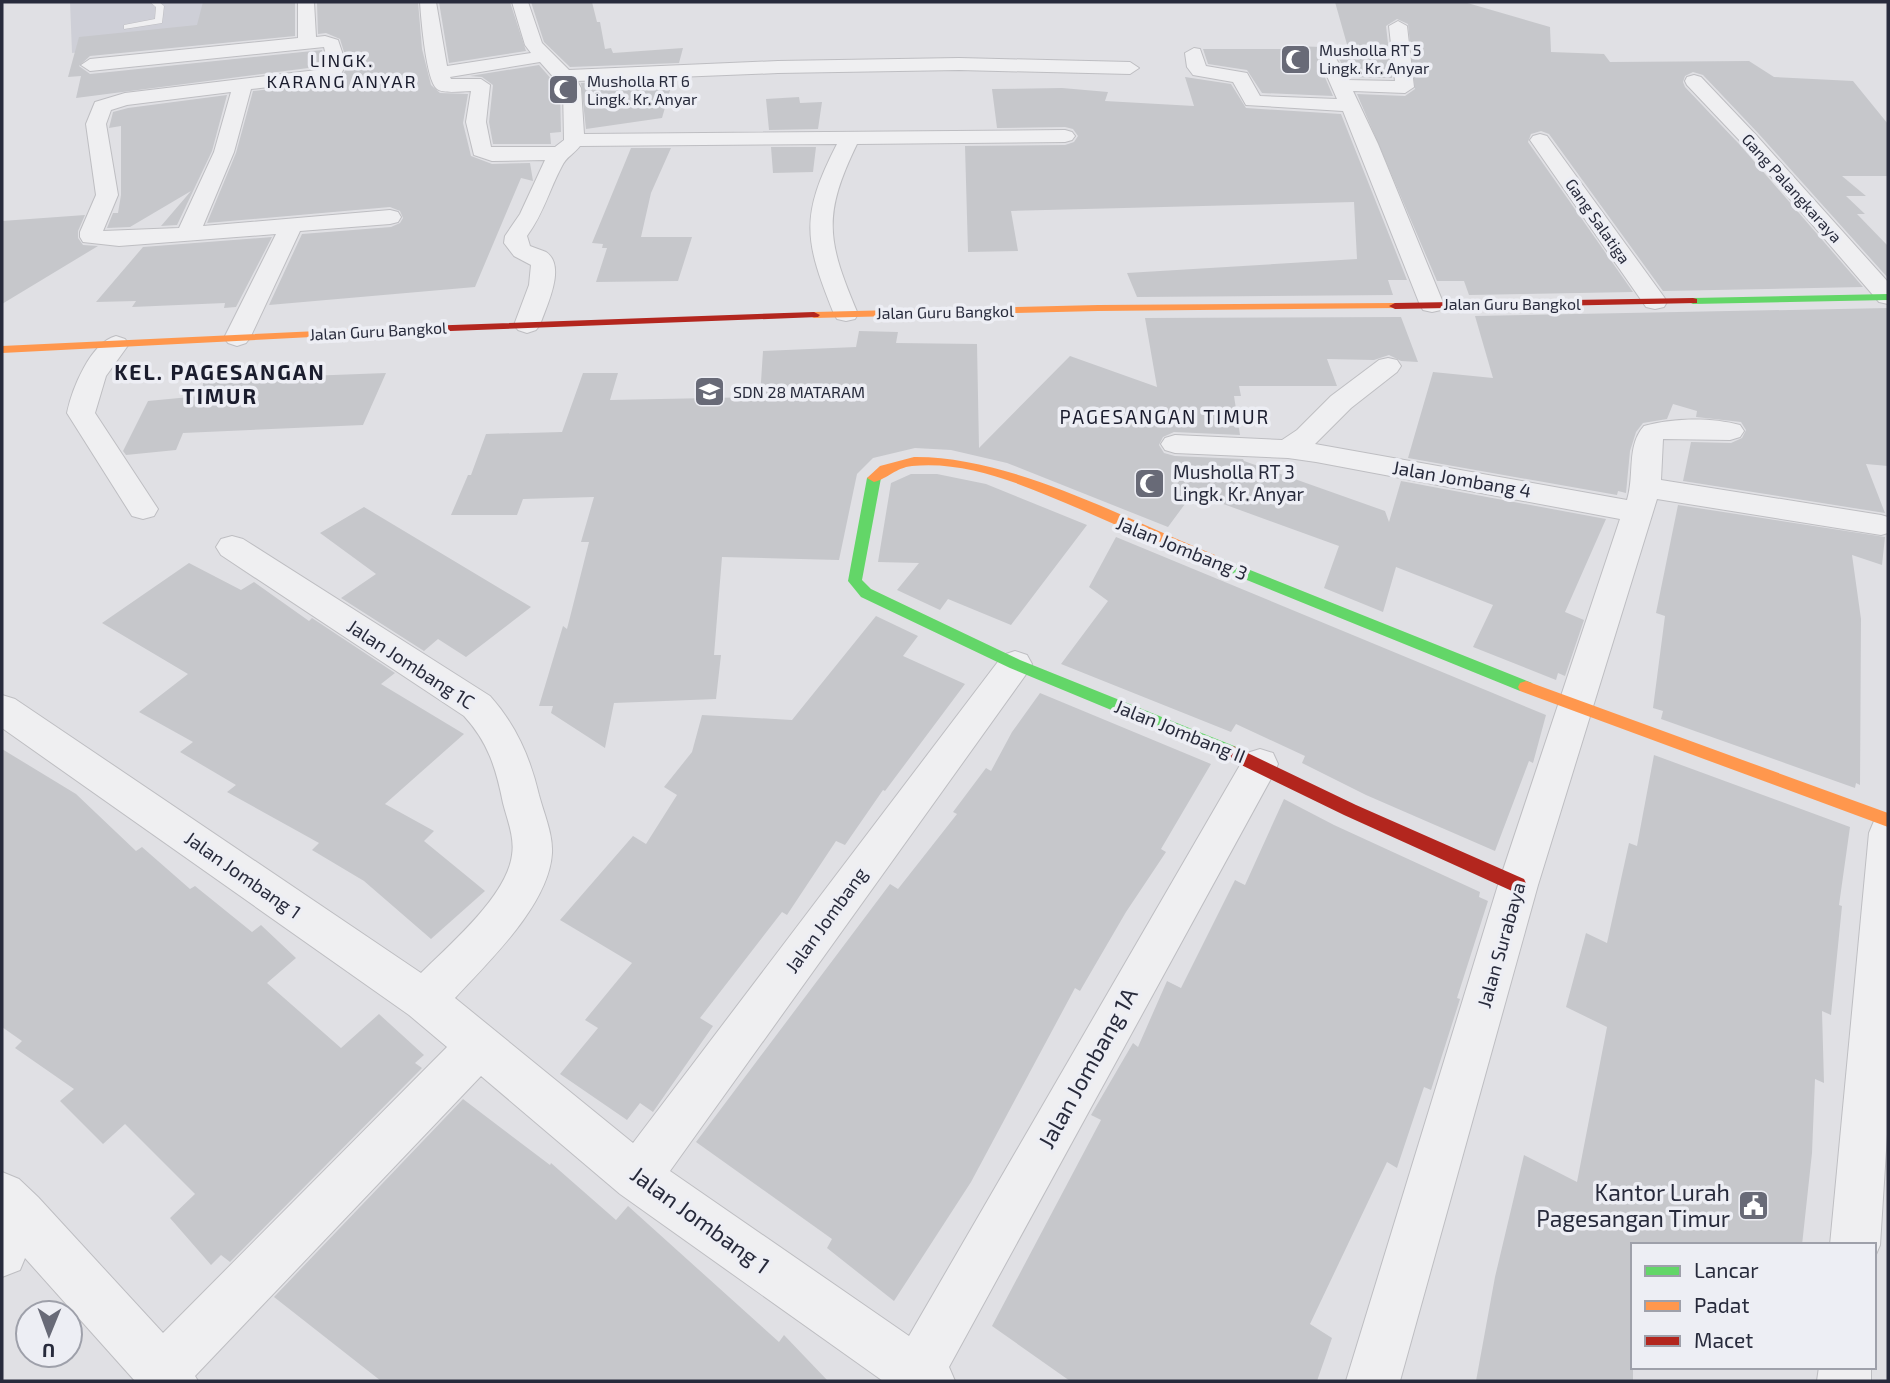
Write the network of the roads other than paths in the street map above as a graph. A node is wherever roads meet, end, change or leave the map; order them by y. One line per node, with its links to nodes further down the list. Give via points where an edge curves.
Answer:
1 (154, 2): 6 (lane, via 162,11 159,21)
2 (306, 2): 7 (street)
3 (428, 2): 13 (street)
4 (520, 2): 9 (street, via 534,45)
5 (1398, 26): 17 (street, via 1405,87)
6 (127, 27)
7 (313, 42): 11 (street); 16 (street, via 332,44 334,70)
8 (1194, 53): 18 (street, via 1200,71 1240,77 1253,101)
9 (545, 56): 13 (street); 14 (street)
10 (1329, 60): 17 (street)
11 (90, 65)
12 (1130, 68): 14 (street, via 806,66)
13 (439, 73): 22 (street, via 444,85 481,85 476,122 481,151 492,155)
14 (564, 76): 22 (street, via 572,88)
15 (1694, 81): 26 (street, Gang Palangkaraya)
16 (243, 84): 25 (street, via 224,152); 25 (street, via 112,102 99,113 96,124 102,136 107,195 91,237)
17 (1341, 85): 18 (street)
18 (1350, 105): 28 (street)
19 (1065, 136): 20 (street)
20 (850, 137): 22 (street); 29 (street, via 826,188 820,223 830,276)
21 (1540, 140): 27 (street, Gang Salatiga)
22 (567, 147): 30 (street, via 550,168 531,215 516,236 522,251 540,266)
23 (390, 216): 24 (street)
24 (292, 225): 25 (street); 31 (street)
25 (188, 234)
26 (1888, 297): 27 (street, Jalan Guru Bangkol)
27 (1655, 302): 28 (street, Jalan Guru Bangkol)
28 (1432, 305): 29 (street, Jalan Guru Bangkol)
29 (846, 314): 30 (street, Jalan Guru Bangkol)
30 (527, 325): 31 (street, Jalan Guru Bangkol)
31 (237, 338): 32 (street, Jalan Guru Bangkol)
32 (116, 344): 33 (street, Jalan Guru Bangkol); 39 (street, via 93,374 81,413)
33 (2, 350)
34 (1388, 366): 37 (street)
35 (1730, 431): 38 (street, Jalan Surabaya, via 1654,432 1648,439)
36 (1175, 444): 37 (street, Jalan Jombang 4)
37 (1288, 449): 38 (street, Jalan Jombang 4, via 1473,480)
38 (1641, 500): 40 (street, Jalan Jombang 4); 44 (street, Jalan Surabaya)
39 (143, 509)
40 (1881, 525)
41 (232, 547): 50 (street, Jalan Jombang 1C, via 477,706 505,740 533,854 527,874 516,897)
42 (856, 569): 43 (street, Jalan Jombang II, via 855,582 866,593); 44 (street, Jalan Jombang 3, via 876,474 897,463 953,463 995,472)
43 (1015, 664): 46 (street, Jalan Jombang II); 52 (street, Jalan Jombang)
44 (1574, 707): 47 (street); 49 (street, Jalan Surabaya)
45 (2, 709): 50 (street, Jalan Jombang 1)
46 (1259, 764): 49 (street, Jalan Jombang II); 56 (street, Jalan Jombang 1A)
47 (1888, 820)
48 (1888, 833): 54 (street)
49 (1518, 885): 57 (street, Jalan Surabaya)
50 (424, 1000): 51 (street, Jalan Jombang 1)
51 (481, 1045): 52 (street, Jalan Jombang 1); 55 (street)
52 (637, 1177): 56 (street, Jalan Jombang 1)
53 (8, 1221): 55 (street)
54 (1855, 1243)
55 (167, 1376)
56 (923, 1377)
57 (1373, 1381)

